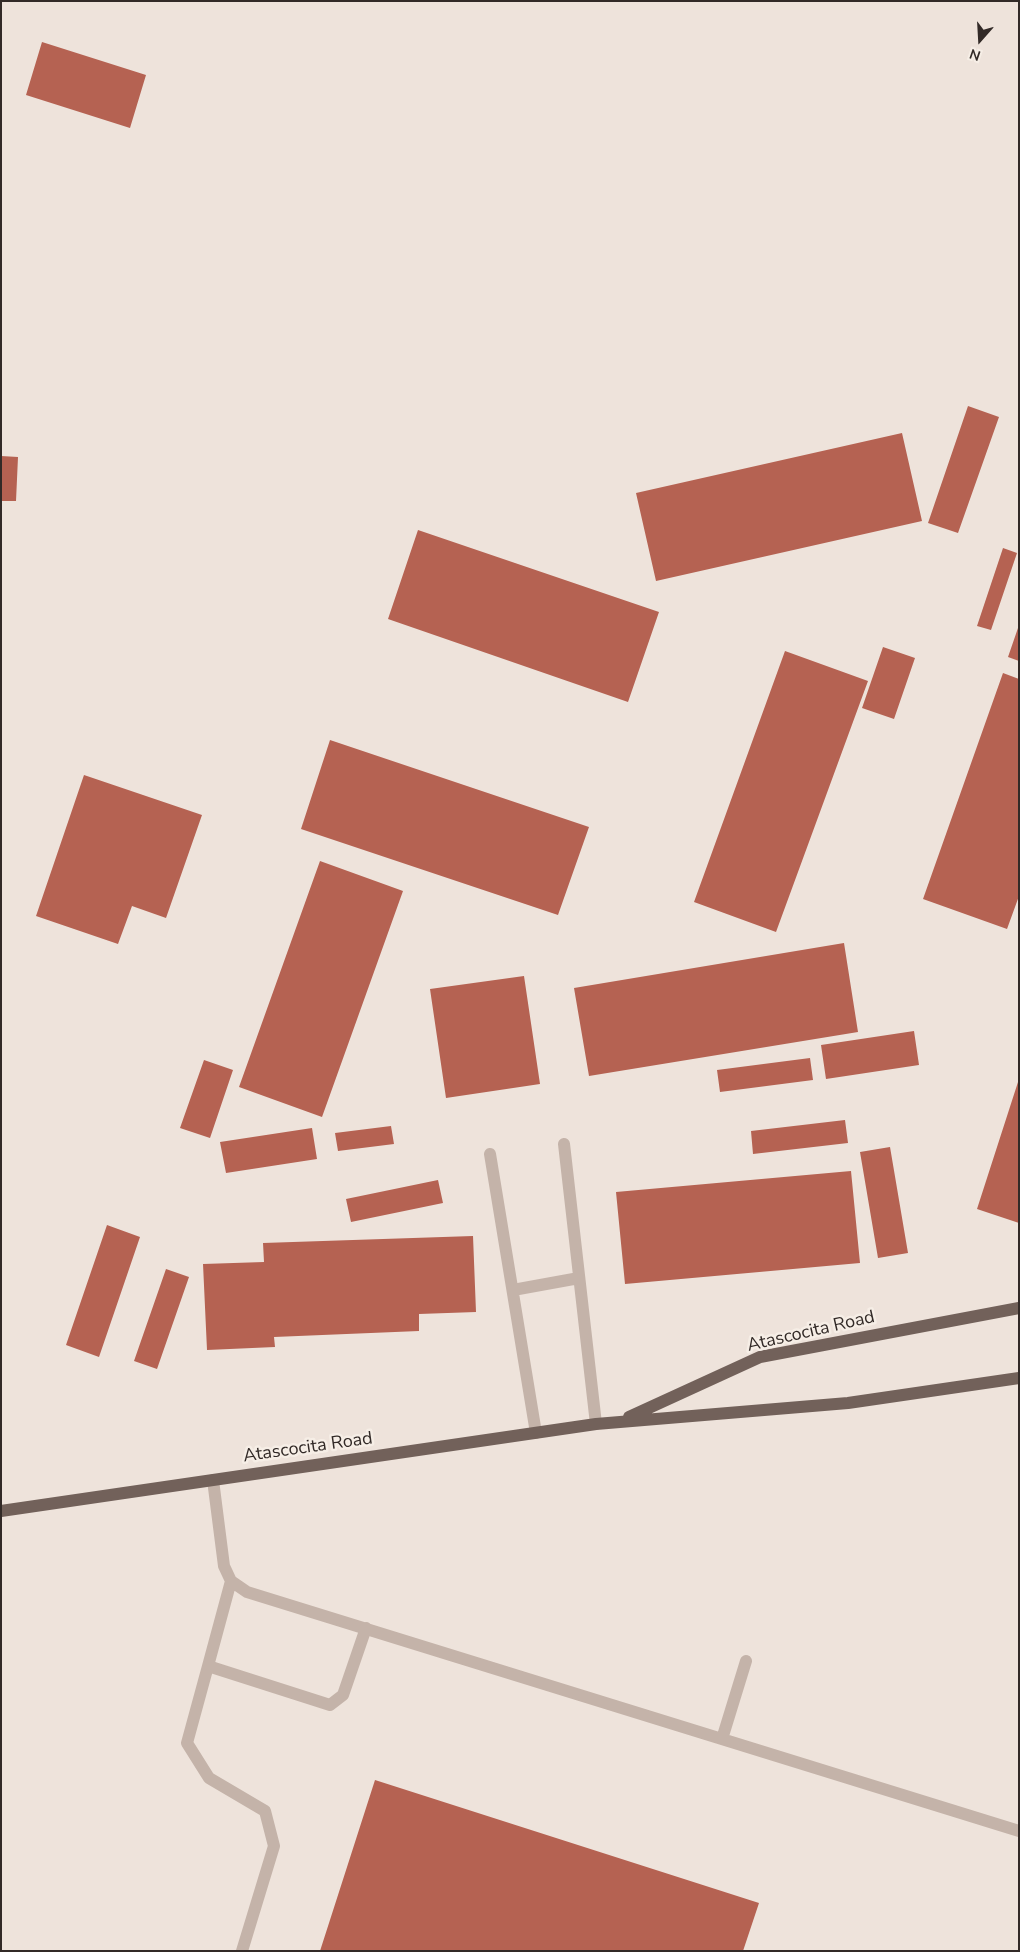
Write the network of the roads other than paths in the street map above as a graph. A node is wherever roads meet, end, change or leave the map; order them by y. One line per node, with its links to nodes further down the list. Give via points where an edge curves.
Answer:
1 (564, 1144): 3 (lane)
2 (490, 1154): 4 (lane)
3 (579, 1278): 4 (lane); 8 (lane)
4 (513, 1290): 9 (lane)
5 (1019, 1308): 7 (main road, Atascocita Road, via 760,1357)
6 (1019, 1378): 7 (main road, Atascocita Road, via 848,1403)
7 (621, 1421): 8 (main road, Atascocita Road)
8 (596, 1424): 9 (main road, Atascocita Road)
9 (536, 1432): 10 (main road, Atascocita Road)
10 (214, 1480): 11 (main road, Atascocita Road); 12 (lane, via 220,1544)
11 (1, 1511)
12 (231, 1582): 13 (lane, via 248,1592); 15 (lane)
13 (366, 1628): 15 (lane, via 343,1695 330,1705); 16 (lane)
14 (746, 1661): 16 (lane)
15 (208, 1666): 18 (lane, via 187,1743 209,1778 265,1811 274,1846)
16 (722, 1739): 17 (lane)
17 (1019, 1831)
18 (242, 1951)

